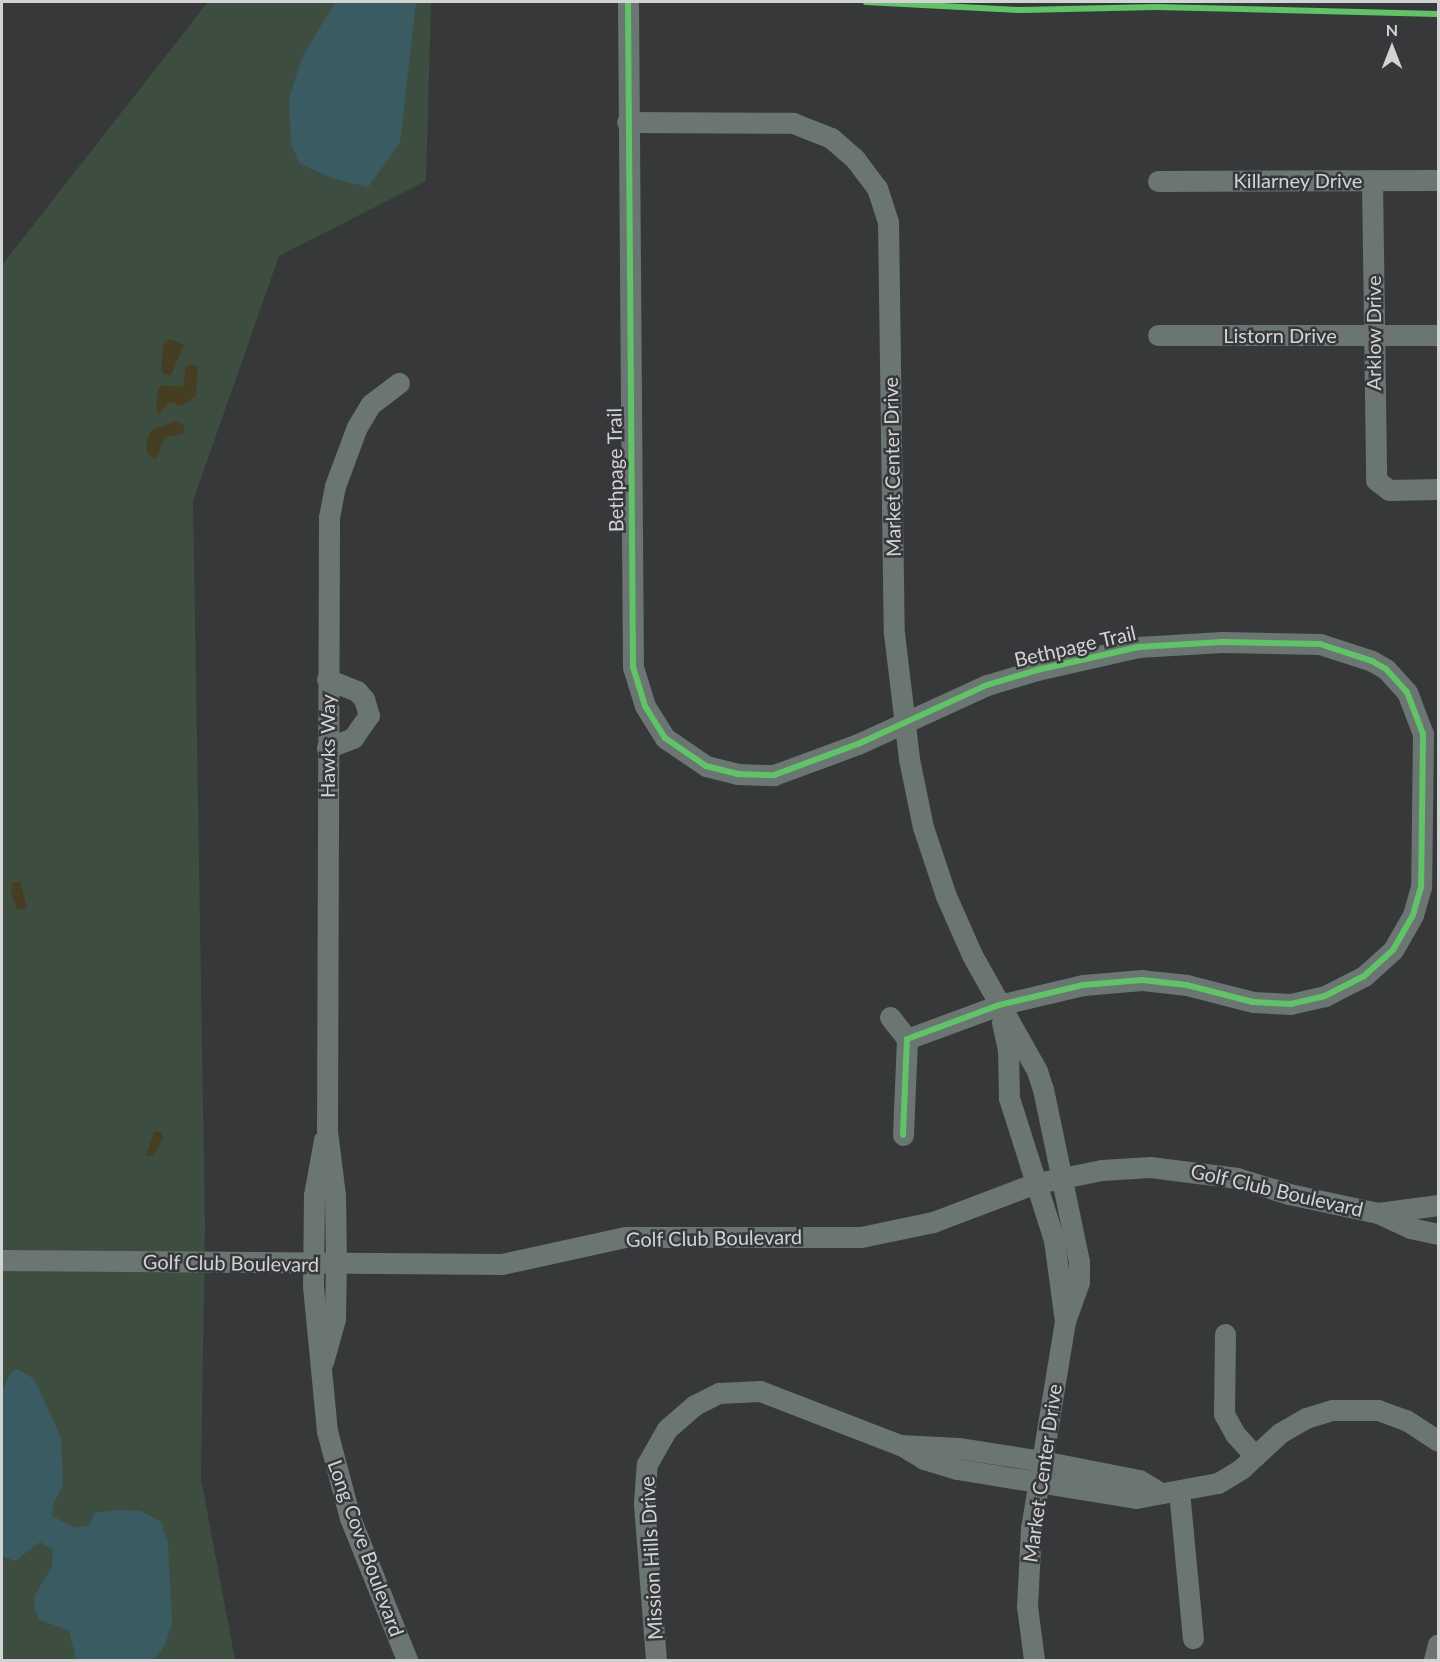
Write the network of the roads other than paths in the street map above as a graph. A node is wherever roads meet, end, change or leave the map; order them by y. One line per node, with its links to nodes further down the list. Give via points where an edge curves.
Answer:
1 (628, 2): 2 (street, Bethpage Trail)
2 (627, 122): 12 (street, Market Center Drive, via 793,123 831,138 855,159 877,188 888,221 894,633); 12 (street, Bethpage Trail, via 633,667 645,706 665,738 693,758 721,771 757,775 796,769)
3 (1372, 180): 4 (street, Killarney Drive); 5 (street, Killarney Drive); 7 (street, Arklow Drive)
4 (1438, 180)
5 (1158, 181)
6 (1158, 334): 7 (street, Listorn Drive)
7 (1372, 335): 8 (street, Listorn Drive); 10 (street, Arklow Drive, via 1374,471 1380,485 1389,490)
8 (1438, 335)
9 (399, 383): 11 (street, Hawks Way, via 371,404 357,427 335,486 326,557)
10 (1438, 489)
11 (327, 679): 13 (street, Hawks Way); 13 (street, via 357,691 369,715 353,738)
12 (904, 723): 14 (street, Market Center Drive, via 923,827 946,896); 14 (street, Bethpage Trail, via 987,685 1037,670 1138,647 1222,642 1320,644 1354,653 1386,669 1407,692 1416,710 1423,734 1421,887 1413,915 1394,950 1364,976 1325,996 1291,1004 1253,1002 1187,985 1142,980 1083,985)
13 (327, 748): 19 (street, Hawks Way)
14 (999, 1005): 16 (street, Bethpage Trail); 17 (street, Market Center Drive, via 1037,1071); 18 (street, Market Center Drive, via 1008,1050 1006,1076)
15 (890, 1017): 16 (street)
16 (907, 1038): 20 (street)
17 (1047, 1106): 18 (street); 21 (street, Market Center Drive)
18 (1013, 1114): 22 (street, Market Center Drive)
19 (327, 1131): 27 (street, Hawks Way, via 314,1195); 28 (street, Hawks Way, via 335,1195)
20 (903, 1135)
21 (1063, 1178): 22 (street, Golf Club Boulevard); 24 (street, Golf Club Boulevard, via 1120,1168 1183,1168); 29 (street, Market Center Drive, via 1079,1261 1079,1282)
22 (1033, 1184): 28 (street, Golf Club Boulevard, via 933,1222 861,1238 625,1238 502,1264); 29 (street, Market Center Drive, via 1054,1240)
23 (1438, 1204): 24 (street, Golf Club Boulevard)
24 (1378, 1213): 25 (street, Golf Club Boulevard, via 1410,1228)
25 (1438, 1234)
26 (2, 1260): 27 (street, Golf Club Boulevard)
27 (313, 1263): 28 (street, Golf Club Boulevard); 31 (street, Long Cove Boulevard, via 314,1318)
28 (336, 1264): 31 (street, Long Cove Boulevard, via 335,1319)
29 (1065, 1321): 35 (street, Market Center Drive)
30 (1225, 1334): 34 (street, via 1224,1414 1235,1434)
31 (323, 1362): 41 (street, Long Cove Boulevard, via 327,1431 339,1486)
32 (1438, 1441): 34 (street, via 1392,1415 1346,1408 1297,1422)
33 (900, 1445): 35 (street, Mission Hills Drive, via 958,1448); 36 (street, Mission Hills Drive, via 937,1464); 42 (street, Mission Hills Drive, via 760,1391 720,1393 680,1417 662,1434 651,1452 644,1487)
34 (1255, 1456): 38 (street, via 1218,1483)
35 (1042, 1461): 36 (street, Market Center Drive); 37 (street, Mission Hills Drive, via 1139,1480)
36 (1038, 1483): 37 (street, Mission Hills Drive, via 1136,1498); 43 (street, Market Center Drive, via 1027,1578)
37 (1157, 1491): 38 (street)
38 (1179, 1491): 39 (street)
39 (1193, 1638)
40 (1438, 1644): 44 (street)
41 (406, 1660)
42 (656, 1660)
43 (1034, 1660)
44 (1434, 1660)

